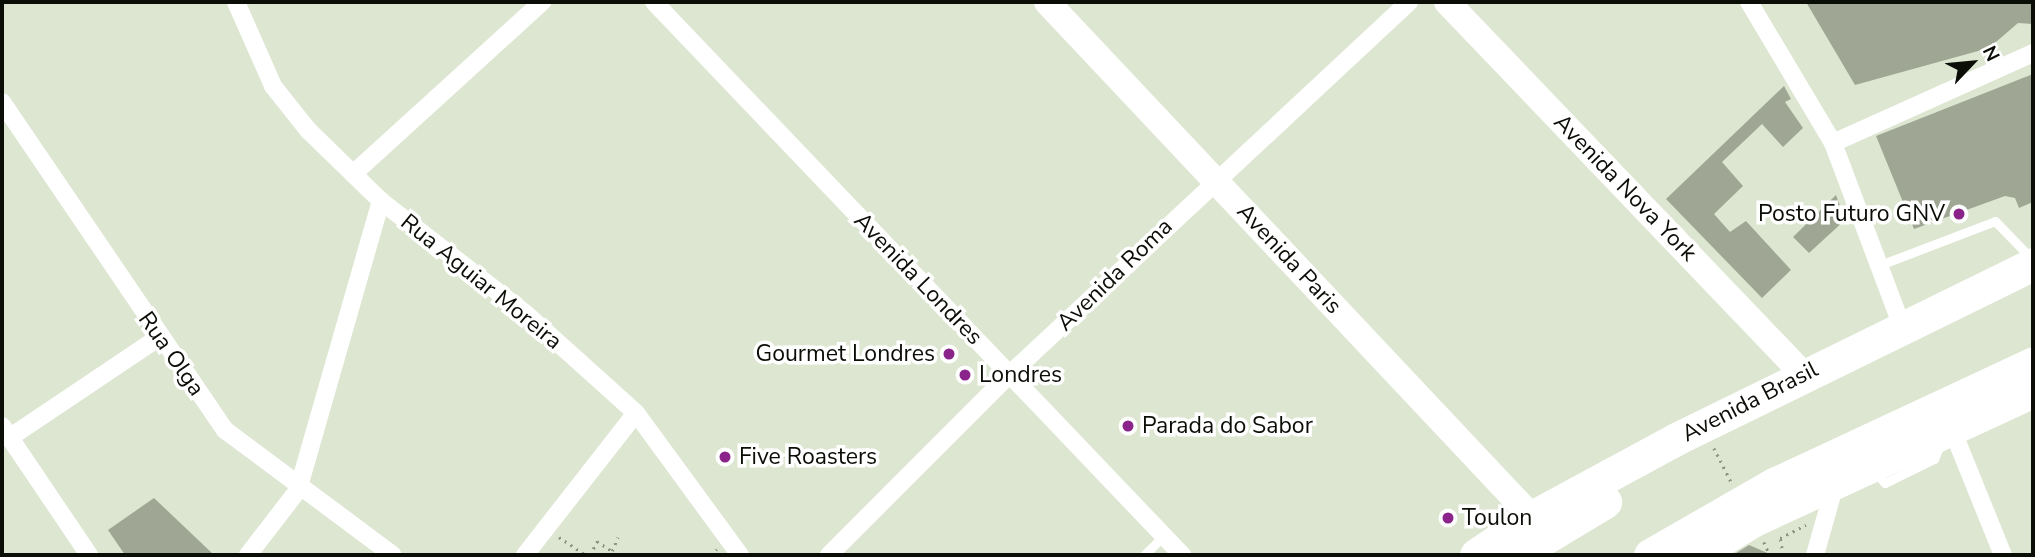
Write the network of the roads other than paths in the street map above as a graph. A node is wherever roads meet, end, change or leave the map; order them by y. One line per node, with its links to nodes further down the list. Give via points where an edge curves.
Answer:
1 (236, 2): 11 (street, Rua Aguiar Moreira, via 273,86)
2 (542, 2): 11 (street)
3 (654, 2): 22 (street, Avenida Londres)
4 (1047, 2): 12 (main road, Avenida Paris)
5 (1409, 2): 12 (street, Avenida Roma)
6 (1447, 2): 21 (main road, Avenida Nova York)
7 (1749, 2): 10 (street)
8 (2033, 53): 10 (street)
9 (2, 102): 19 (street, Rua Olga)
10 (1833, 143): 15 (street)
11 (353, 174): 13 (street, Rua Aguiar Moreira)
12 (1214, 180): 22 (street, Avenida Roma); 29 (main road, Avenida Paris)
13 (381, 201): 24 (street, Rua Aguiar Moreira, via 526,314); 28 (street)
14 (2033, 262): 15 (lane, via 1995,221); 18 (highway, Avenida Brasil)
15 (1880, 265): 18 (street)
16 (2033, 278): 18 (highway, via 1943,318)
17 (2033, 289): 40 (highway, Avenida Brasil, via 1741,427)
18 (1902, 327): 21 (highway, Avenida Brasil)
19 (158, 338): 26 (street); 28 (street, Rua Olga, via 225,430)
20 (2033, 363): 27 (highway); 41 (highway, via 1774,484)
21 (1803, 374): 29 (highway, Avenida Brasil)
22 (1009, 375): 30 (street, Avenida Londres); 36 (street, Avenida Roma)
23 (2033, 391): 25 (highway)
24 (636, 413): 34 (street); 35 (street, Rua Aguiar Moreira)
25 (1949, 430): 27 (highway); 44 (street)
26 (6, 432): 31 (street)
27 (1837, 480): 42 (highway); 43 (street)
28 (298, 489): 32 (street); 33 (street, Rua Olga)
29 (1532, 517): 39 (highway, Avenida Brasil)
30 (1164, 536): 37 (lane); 38 (street, Avenida Londres)
31 (89, 555)
32 (248, 555)
33 (393, 555)
34 (525, 555)
35 (740, 555)
36 (829, 555)
37 (1144, 555)
38 (1182, 555)
39 (1476, 555)
40 (1517, 555)
41 (1650, 555)
42 (1696, 555)
43 (1815, 555)
44 (2003, 555)

